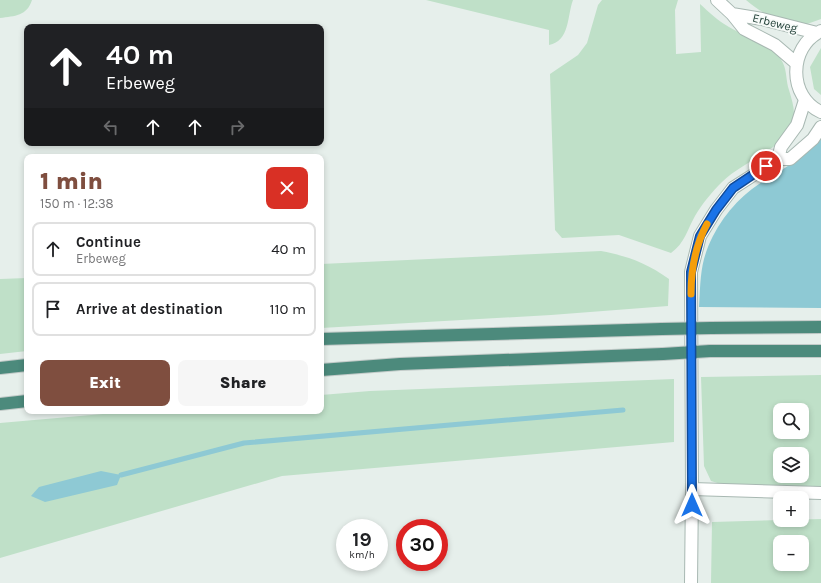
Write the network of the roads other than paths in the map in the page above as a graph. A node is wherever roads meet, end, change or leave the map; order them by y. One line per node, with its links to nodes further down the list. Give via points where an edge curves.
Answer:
1 (717, 0): 2 (street, Erbeweg)
2 (732, 14): 3 (street, Erbeweg); 4 (street, Erbeweg, via 744,29 775,46)
3 (819, 32): 4 (street, via 807,41)
4 (796, 63): 5 (street, via 799,89)
5 (805, 100): 6 (street); 8 (street, via 797,125 781,147)
6 (821, 112)
7 (821, 128): 8 (street, via 813,139 790,159)
8 (778, 159): 17 (street, via 733,188 700,236 691,272)
9 (821, 327): 10 (highway, bridge)
10 (324, 339)
11 (821, 351): 14 (highway, bridge, via 710,352 400,364)
12 (24, 365): 13 (highway)
13 (0, 368)
14 (324, 370)
15 (24, 401): 16 (highway)
16 (0, 404)
17 (692, 489): 18 (street); 19 (street)
18 (821, 493)
19 (691, 583)

